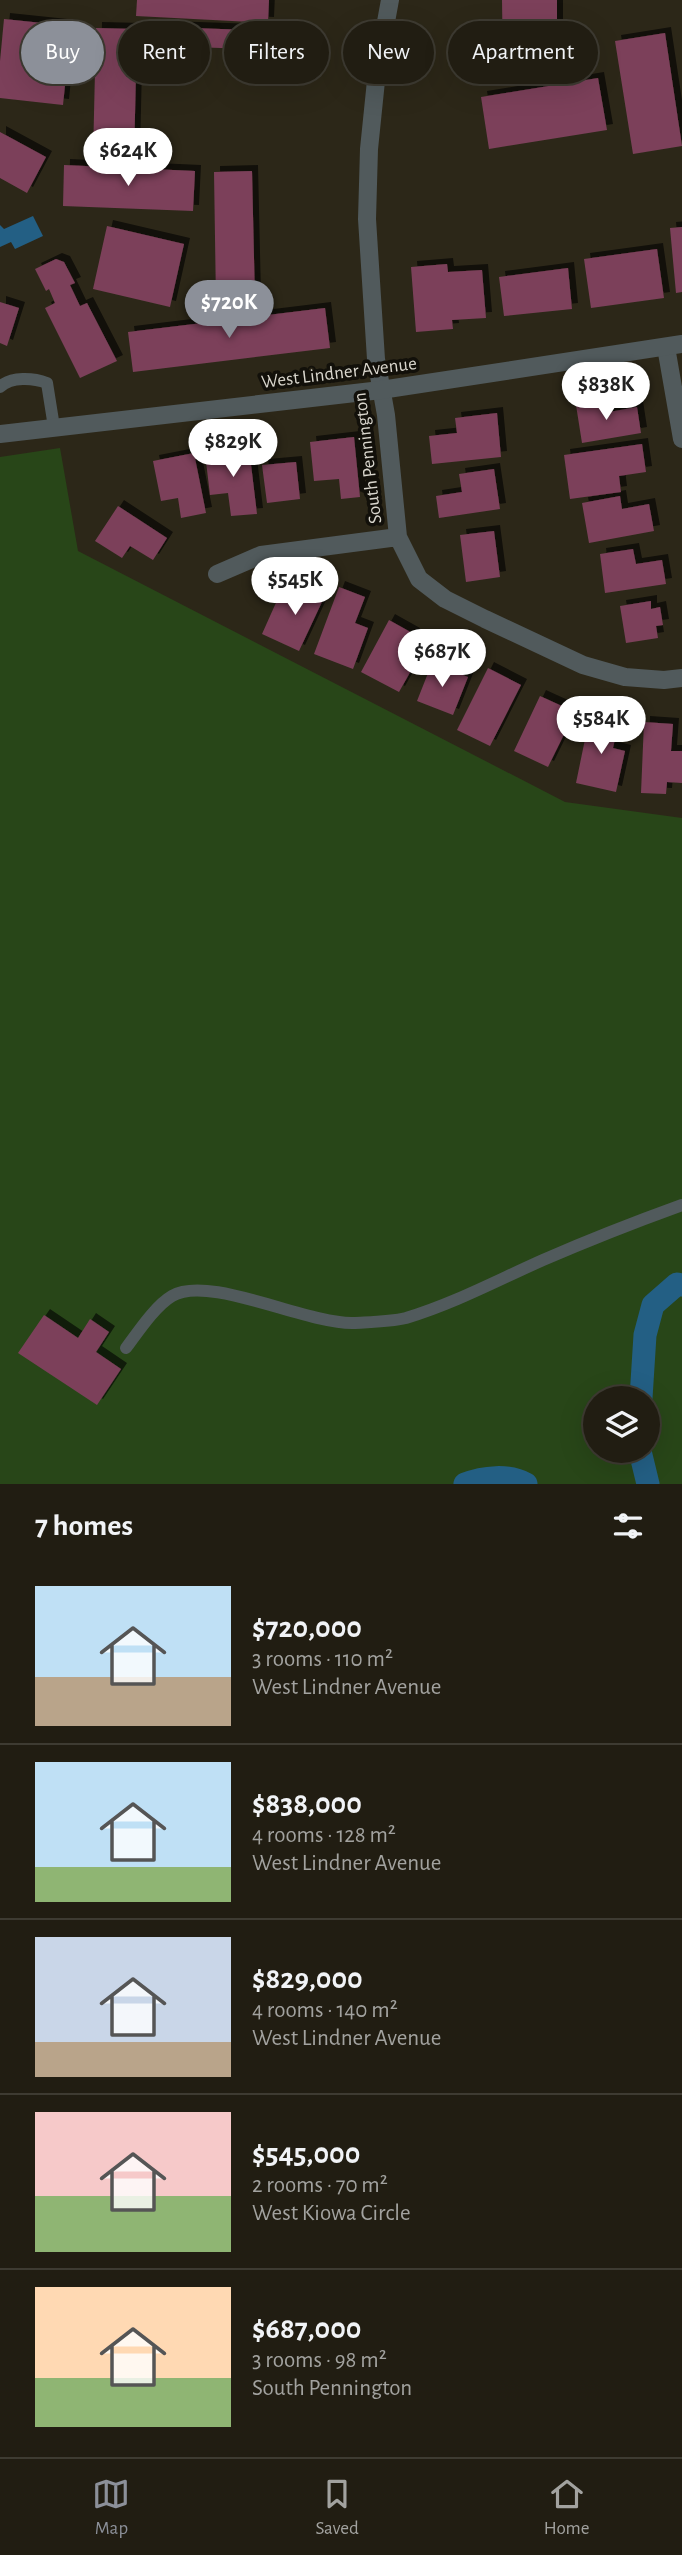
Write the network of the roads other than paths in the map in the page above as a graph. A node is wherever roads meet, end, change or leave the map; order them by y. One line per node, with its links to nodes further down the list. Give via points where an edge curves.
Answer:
1 (390, 0): 4 (street, South Pennington, via 377,71 367,219)
2 (674, 346): 4 (street, West Lindner Avenue); 7 (street)
3 (0, 387): 5 (lane, via 5,382 35,378 47,383)
4 (381, 390): 5 (street, West Lindner Avenue); 8 (street, South Pennington)
5 (54, 427): 6 (street, West Lindner Avenue)
6 (1, 430)
7 (682, 439)
8 (398, 537): 9 (street, via 261,555); 10 (street, South Pennington, via 419,579 485,619 583,666 625,677)
9 (217, 574)
10 (682, 678)
11 (682, 1205): 12 (lane, via 405,1318 350,1323 316,1319 219,1291 190,1291 172,1295)
12 (126, 1348)

